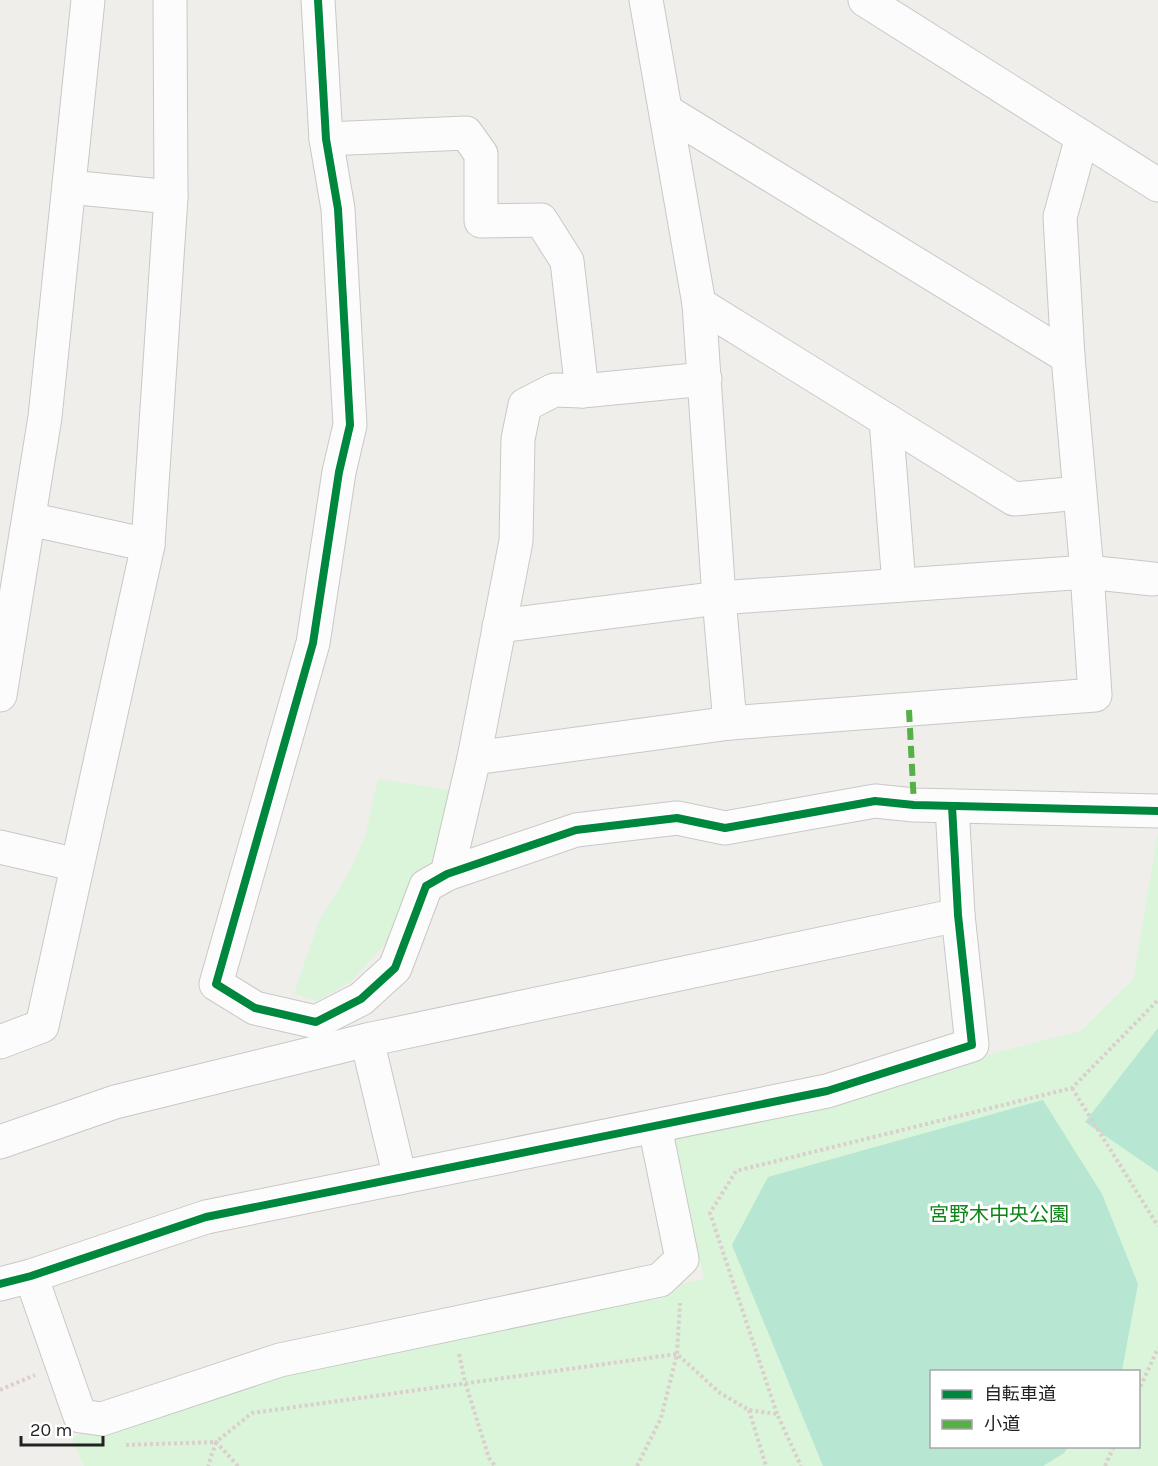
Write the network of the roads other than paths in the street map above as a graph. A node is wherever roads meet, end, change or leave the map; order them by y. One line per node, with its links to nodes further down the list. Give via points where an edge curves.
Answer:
1 (88, 0): 10 (street)
2 (170, 0): 11 (street)
3 (318, 0): 8 (street)
4 (646, 0): 6 (street)
5 (865, 0): 7 (street)
6 (666, 111): 12 (street); 13 (street)
7 (1082, 137): 9 (street); 13 (street, via 1060,217)
8 (326, 139): 15 (street, via 466,133 481,153 481,221 541,220 567,261); 32 (street, via 339,209 350,425 339,472 314,643 216,984 255,1008 316,1022 361,999 395,968 426,886)
9 (1158, 185)
10 (69, 187): 11 (street); 18 (street, via 45,417)
11 (171, 197): 19 (street)
12 (699, 304): 14 (street); 16 (street)
13 (1068, 357): 17 (street)
14 (705, 379): 15 (street); 23 (street)
15 (582, 391): 24 (street, via 554,390 525,405 518,439 516,541)
16 (886, 420): 17 (street, via 1014,498); 22 (street)
17 (1079, 493): 20 (street)
18 (29, 519): 19 (street); 25 (street)
19 (148, 545): 31 (street)
20 (1087, 572): 21 (street); 22 (street); 26 (street, via 1095,695)
21 (1153, 579)
22 (899, 585): 23 (street)
23 (719, 598): 24 (street); 26 (street)
24 (499, 627): 27 (street)
25 (0, 694)
26 (729, 723): 27 (street)
27 (474, 758): 32 (street)
28 (952, 806): 29 (street); 32 (street, via 875,801 725,828 678,818 576,830); 33 (street)
29 (1158, 811)
30 (0, 847): 31 (street)
31 (77, 865): 35 (street, via 42,1026)
32 (447, 874)
33 (958, 915): 34 (street); 36 (street, via 972,1045 827,1092)
34 (367, 1040): 37 (street, via 115,1102); 38 (street)
35 (0, 1042)
36 (655, 1128): 38 (street); 39 (street, via 682,1259 660,1280 280,1359 102,1419 80,1416)
37 (0, 1142)
38 (400, 1178): 39 (street, via 206,1216)
39 (15, 1280)

